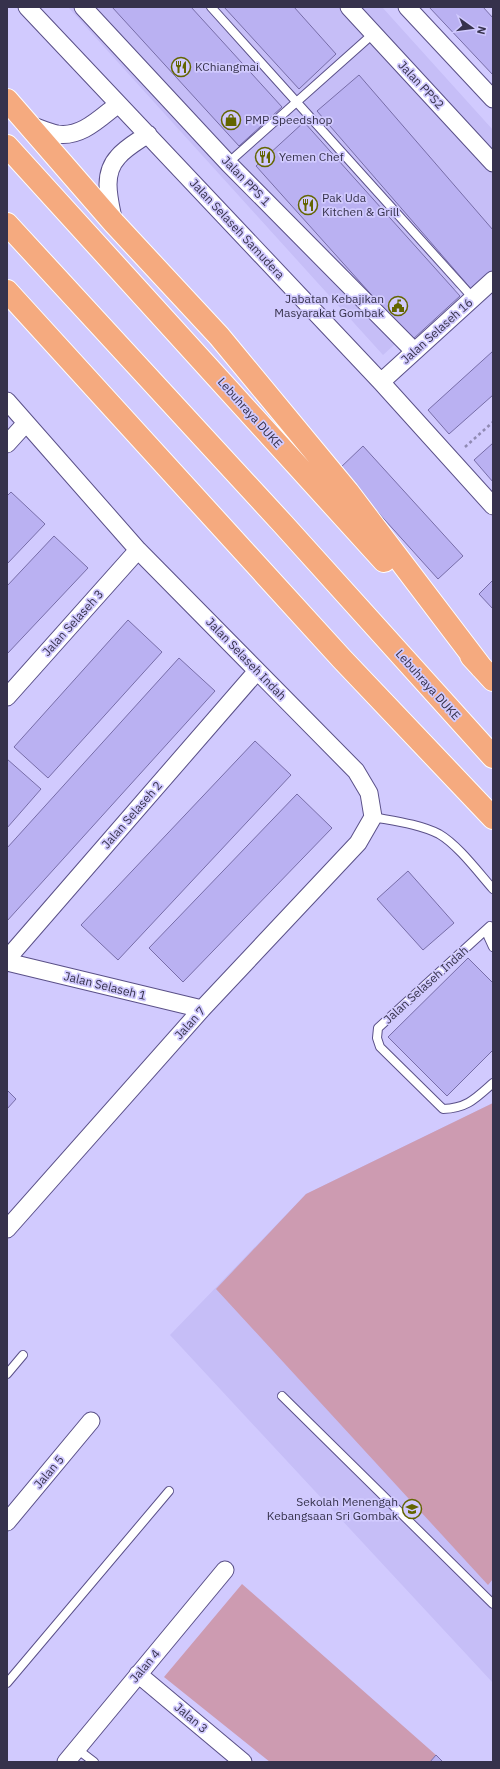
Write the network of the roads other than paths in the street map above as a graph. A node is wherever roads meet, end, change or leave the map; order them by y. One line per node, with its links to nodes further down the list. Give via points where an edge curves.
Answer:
1 (27, 7): 10 (street, Jalan Selaseh Samudera)
2 (82, 7): 14 (street, Jalan PPS 1)
3 (211, 7): 9 (lane)
4 (349, 7): 6 (street, Jalan PPS2)
5 (407, 7): 7 (street)
6 (374, 33): 9 (lane); 15 (street, Jalan PPS2)
7 (493, 99)
8 (7, 100): 11 (highway)
9 (296, 102): 14 (lane); 20 (lane)
10 (118, 105): 11 (street, via 76,133 58,134); 12 (street, Jalan Selaseh Samudera)
11 (30, 125): 16 (highway)
12 (148, 134): 16 (street, via 118,157 109,172 108,192); 22 (street, Jalan Selaseh Samudera)
13 (7, 146): 29 (highway, Lebuhraya DUKE)
14 (228, 163): 21 (street, Jalan PPS 1)
15 (493, 164)
16 (114, 223): 29 (highway, via 219,336 348,492)
17 (7, 224): 31 (highway, Lebuhraya DUKE)
18 (493, 280): 20 (street, Jalan Selaseh 16)
19 (7, 291): 33 (highway, via 342,659)
20 (473, 298): 21 (street, Jalan Selaseh 16)
21 (414, 351): 22 (street, Jalan Selaseh 16)
22 (381, 382): 26 (street, Jalan Selaseh Samudera)
23 (7, 401): 24 (street, Jalan Selaseh Indah)
24 (26, 422): 25 (street); 27 (street, Jalan Selaseh Indah)
25 (7, 444)
26 (493, 506)
27 (138, 550): 28 (street, Jalan Selaseh Indah); 30 (street, Jalan Selaseh 3)
28 (257, 671): 32 (street, Jalan Selaseh Indah, via 356,771 369,794); 37 (street, Jalan Selaseh 2)
29 (487, 674)
30 (7, 696)
31 (493, 757)
32 (373, 817): 34 (lane, via 438,833 448,840); 39 (street, Jalan 7, via 358,843)
33 (493, 818)
34 (493, 889)
35 (492, 925): 36 (lane, Jalan Selaseh Indah, via 488,936); 40 (lane, Jalan Selaseh Indah, via 378,1028 377,1038 380,1047 443,1109 457,1109 468,1105)
36 (493, 947)
37 (7, 959)
38 (7, 962): 39 (street, Jalan Selaseh 1)
39 (202, 1009): 41 (street, Jalan 7)
40 (493, 1083)
41 (7, 1229)
42 (23, 1355): 43 (lane)
43 (7, 1374)
44 (282, 1396): 49 (lane)
45 (91, 1421): 47 (street, Jalan 5)
46 (169, 1490): 51 (lane)
47 (7, 1522)
48 (224, 1570): 50 (street, Jalan 4)
49 (493, 1604)
50 (138, 1674): 52 (street, Jalan 4); 55 (street, Jalan 3)
51 (7, 1683)
52 (77, 1749): 53 (street, Jalan 4); 54 (lane)
53 (66, 1762)
54 (94, 1762)
55 (243, 1762)

